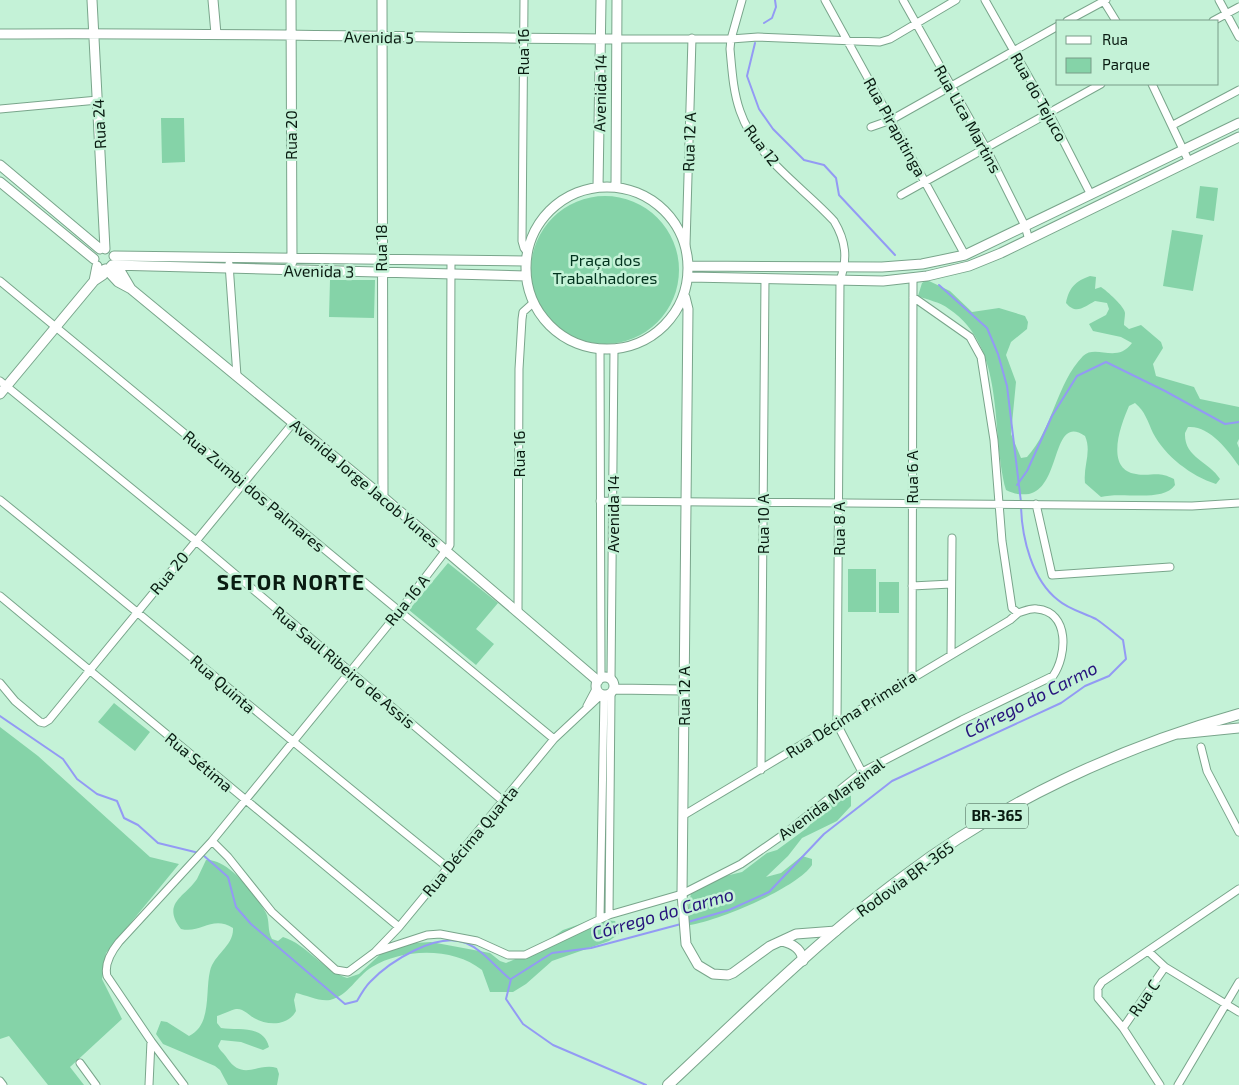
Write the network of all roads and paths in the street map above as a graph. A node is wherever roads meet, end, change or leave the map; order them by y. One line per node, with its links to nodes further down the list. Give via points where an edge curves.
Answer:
1 (92, 0): 22 (street, Rua 24)
2 (214, 0): 24 (street)
3 (290, 0): 25 (street, Rua 20)
4 (382, 0): 26 (street, Rua 18)
5 (524, 0): 31 (street, Rua 16)
6 (601, 0): 29 (street, Avenida 14)
7 (617, 0): 30 (street, Avenida 14)
8 (742, 0): 32 (street, Rua 12)
9 (825, 0): 33 (street, Rua Pirapitinga)
10 (903, 0): 20 (street, Rua Lica Martins)
11 (956, 0): 20 (street, Avenida 5)
12 (985, 0): 34 (street, Rua do Tejuco)
13 (1104, 0): 17 (street); 18 (street)
14 (1218, 0): 16 (street)
15 (1239, 7): 16 (street)
16 (1226, 14): 19 (street); 27 (street)
17 (1069, 20)
18 (1115, 20)
19 (1215, 20)
20 (915, 23): 33 (street, Avenida 5, via 884,41); 37 (street, Rua Lica Martins)
21 (1056, 27): 34 (street)
22 (94, 33): 23 (street, Avenida 5); 24 (street, Avenida 5); 39 (street, Rua 24)
23 (0, 34)
24 (216, 34): 25 (street, Avenida 5)
25 (291, 35): 26 (street, Avenida 5); 64 (street, Rua 20)
26 (382, 37): 31 (street, Avenida 5); 65 (street, Rua 18)
27 (1239, 37)
28 (692, 38): 30 (street, Avenida 5); 32 (street, Avenida 5); 59 (street, Rua 12 A)
29 (601, 39): 30 (street, Avenida 5); 31 (street, Avenida 5); 53 (street, Avenida 14)
30 (617, 39): 54 (street, Avenida 14)
31 (524, 40): 63 (street, Rua 16, via 522,241)
32 (731, 40): 33 (street, Avenida 5, via 758,37); 69 (street, Rua 12, via 734,84 745,123 768,158 834,221 846,252)
33 (848, 41): 42 (street, Rua Pirapitinga)
34 (1014, 50): 37 (street); 41 (street, Rua do Tejuco)
35 (1099, 85): 41 (street)
36 (1153, 85): 44 (street)
37 (950, 87): 42 (street); 47 (street, Rua Lica Martins)
38 (1239, 90): 44 (street)
39 (98, 100): 40 (street); 60 (street, Rua 24)
40 (0, 110)
41 (1049, 113): 47 (street); 56 (street, Rua do Tejuco)
42 (891, 120): 45 (street); 52 (street, Rua Pirapitinga)
43 (1239, 123): 48 (street)
44 (1173, 125): 48 (street)
45 (871, 127)
46 (1239, 137): 49 (street)
47 (986, 148): 52 (street); 57 (street, Rua Lica Martins)
48 (1185, 149): 49 (street); 56 (street)
49 (1189, 162): 58 (street)
50 (0, 166): 60 (street)
51 (0, 182): 67 (street, Avenida Jorge Jacob Yunes)
52 (925, 182): 55 (street); 61 (street, Rua Pirapitinga)
53 (598, 187): 54 (street); 63 (street, via 576,192 556,204 541,220 530,240)
54 (616, 187): 59 (street, via 660,206 676,223)
55 (902, 195)
56 (1091, 195): 57 (street)
57 (1025, 226): 58 (street, Rua Lica Martins); 61 (street)
58 (1029, 240): 77 (street, via 970,266)
59 (686, 245): 68 (street)
60 (103, 249): 67 (street); 67 (street, via 95,254)
61 (965, 255): 69 (street, via 922,264)
62 (229, 257): 64 (street, Avenida 3); 67 (street, Avenida 3); 70 (street)
63 (526, 257): 66 (street, Avenida 3); 74 (street)
64 (292, 258): 65 (street, Avenida 3); 71 (street, Rua 20)
65 (381, 259): 66 (street, Avenida 3); 72 (street, Rua 18)
66 (451, 260): 73 (street, Rua 16 A)
67 (106, 264): 70 (street, Avenida 3); 83 (street, via 103,275 94,281); 86 (street, Avenida Jorge Jacob Yunes, via 118,282 131,289)
68 (689, 266): 69 (street); 75 (street)
69 (843, 268): 78 (street, Rua 12)
70 (229, 269): 71 (street, Avenida 3); 86 (street)
71 (293, 270): 72 (street, Avenida 3)
72 (381, 272): 73 (street, Avenida 3); 91 (street, Rua 18)
73 (451, 274): 74 (street, Avenida 3); 104 (street, Rua 16 A, via 452,537)
74 (526, 276): 82 (street)
75 (689, 277): 76 (street); 80 (street)
76 (764, 278): 78 (street); 96 (street, Rua 10 A)
77 (913, 278): 78 (street); 81 (street, Rua 6 A)
78 (840, 280): 97 (street, Rua 8 A)
79 (0, 281): 83 (street, Rua Zumbi dos Palmares)
80 (685, 297): 85 (street, via 674,316 658,332 638,344); 95 (street, Rua 12 A, via 688,309)
81 (913, 297): 98 (street, Rua 6 A); 101 (street, via 970,337 981,357 994,440)
82 (533, 303): 84 (street, via 550,326 565,337); 109 (street, Rua 16, via 523,312 520,360)
83 (56, 327): 87 (street); 90 (street, Rua Zumbi dos Palmares)
84 (600, 349): 85 (street); 94 (street, Avenida 14)
85 (614, 349): 93 (street, Avenida 14)
86 (237, 376): 89 (street, Avenida Jorge Jacob Yunes)
87 (3, 383): 88 (street); 103 (street, Rua Saul Ribeiro de Assis)
88 (0, 394)
89 (293, 424): 90 (street, Rua 20); 91 (street, Avenida Jorge Jacob Yunes)
90 (244, 483): 103 (street, Rua 20); 111 (street, Rua Zumbi dos Palmares)
91 (383, 496): 104 (street, Avenida Jorge Jacob Yunes)
92 (0, 500): 110 (street, Rua Quinta)
93 (613, 500): 94 (street); 95 (street); 117 (street, Avenida 14)
94 (600, 501): 119 (street, Avenida 14)
95 (687, 501): 96 (street); 120 (street, Rua 12 A)
96 (763, 501): 97 (street); 128 (street, Rua 10 A)
97 (839, 502): 98 (street); 122 (street, Rua 8 A)
98 (912, 502): 101 (street); 107 (street, Rua 6 A)
99 (1239, 503): 100 (street, via 1192,506)
100 (1036, 504): 101 (street); 105 (street, via 1052,575)
101 (999, 505): 112 (street, via 1012,608)
102 (952, 538): 106 (street)
103 (196, 541): 110 (street, Rua 20); 115 (street, Rua Saul Ribeiro de Assis)
104 (447, 551): 109 (street, Avenida Jorge Jacob Yunes); 111 (street, Rua 16 A)
105 (1170, 567)
106 (951, 584): 107 (street); 113 (street)
107 (912, 586): 116 (street, Rua 6 A)
108 (0, 596): 114 (street, Rua Sétima)
109 (518, 610): 119 (street, Avenida Jorge Jacob Yunes)
110 (138, 611): 114 (street, Rua 20); 126 (street, Rua Quinta)
111 (398, 613): 115 (street, Rua 16 A); 125 (street, Rua Zumbi dos Palmares)
112 (1018, 613): 113 (street, Rua Décima Primeira); 129 (street, Avenida Marginal, via 1035,608 1044,610 1056,616 1061,624 1061,657 1053,676)
113 (951, 654): 116 (street, Rua Décima Primeira)
114 (89, 669): 118 (street, Rua 20, via 44,723 15,701); 130 (street, Rua Sétima)
115 (349, 671): 126 (street, Rua 16 A); 131 (street, Rua Saul Ribeiro de Assis)
116 (912, 677): 122 (street, Rua Décima Primeira)
117 (612, 679): 119 (street, Avenida 14)
118 (0, 683)
119 (604, 689): 120 (street); 125 (street, Rua Décima Quarta); 138 (street, Avenida 14); 139 (street, Avenida 14)
120 (683, 690): 132 (street, Rua 12 A)
121 (1239, 714): 124 (main road, Rodovia BR-365 / BR-365)
122 (837, 724): 128 (street, Rua Décima Primeira); 129 (street, Rua 8 A)
123 (1239, 728): 124 (street)
124 (1176, 734): 141 (main road, Rodovia BR-365 / BR-365, via 1068,778 1013,807 904,876)
125 (554, 739): 131 (street, Rua Décima Quarta)
126 (291, 742): 130 (street, Rua 16 A); 135 (street, Rua Quinta)
127 (1200, 746): 133 (street, via 1206,770)
128 (761, 770): 132 (street, Rua Décima Primeira)
129 (862, 772): 137 (street, Avenida Marginal, via 741,864)
130 (245, 800): 134 (street, Rua 16 A); 140 (street, Rua Sétima)
131 (503, 801): 135 (street, Rua Décima Quarta)
132 (684, 815): 137 (street, Rua 12 A)
133 (1239, 832)
134 (212, 842): 144 (street, Rua Décima Quarta, via 272,912 336,970 343,973 354,970); 151 (street, Rua 16 A, via 112,951 106,970)
135 (448, 867): 140 (street, Rua Décima Quarta)
136 (1239, 889): 143 (street)
137 (682, 894): 138 (street, Avenida Marginal); 142 (street, Rua 12 A, via 686,944 693,958 713,974 728,975)
138 (609, 915): 139 (street, Avenida Marginal)
139 (600, 919): 144 (street, Avenida Marginal, via 525,955 508,955 477,941 440,934 427,935)
140 (399, 926): 144 (street, Rua Décima Quarta)
141 (836, 931): 142 (street, Rua 12 A, via 796,934); 145 (main road, Rodovia BR-365 / BR-365)
142 (782, 941): 145 (street, via 796,946)
143 (1148, 951): 146 (street); 150 (street, via 1102,982 1097,993)
144 (375, 952)
145 (803, 960): 154 (main road, Rodovia BR-365 / BR-365)
146 (1165, 967): 148 (street); 150 (street, Rua C)
147 (1239, 982): 148 (street)
148 (1226, 1005): 149 (street); 160 (street)
149 (1239, 1012)
150 (1123, 1028): 159 (street)
151 (151, 1041): 157 (street); 158 (street)
152 (80, 1063): 156 (street)
153 (0, 1081): 155 (street)
154 (671, 1081)
155 (3, 1085)
156 (96, 1085)
157 (149, 1085)
158 (184, 1085)
159 (1160, 1085)
160 (1178, 1085)

